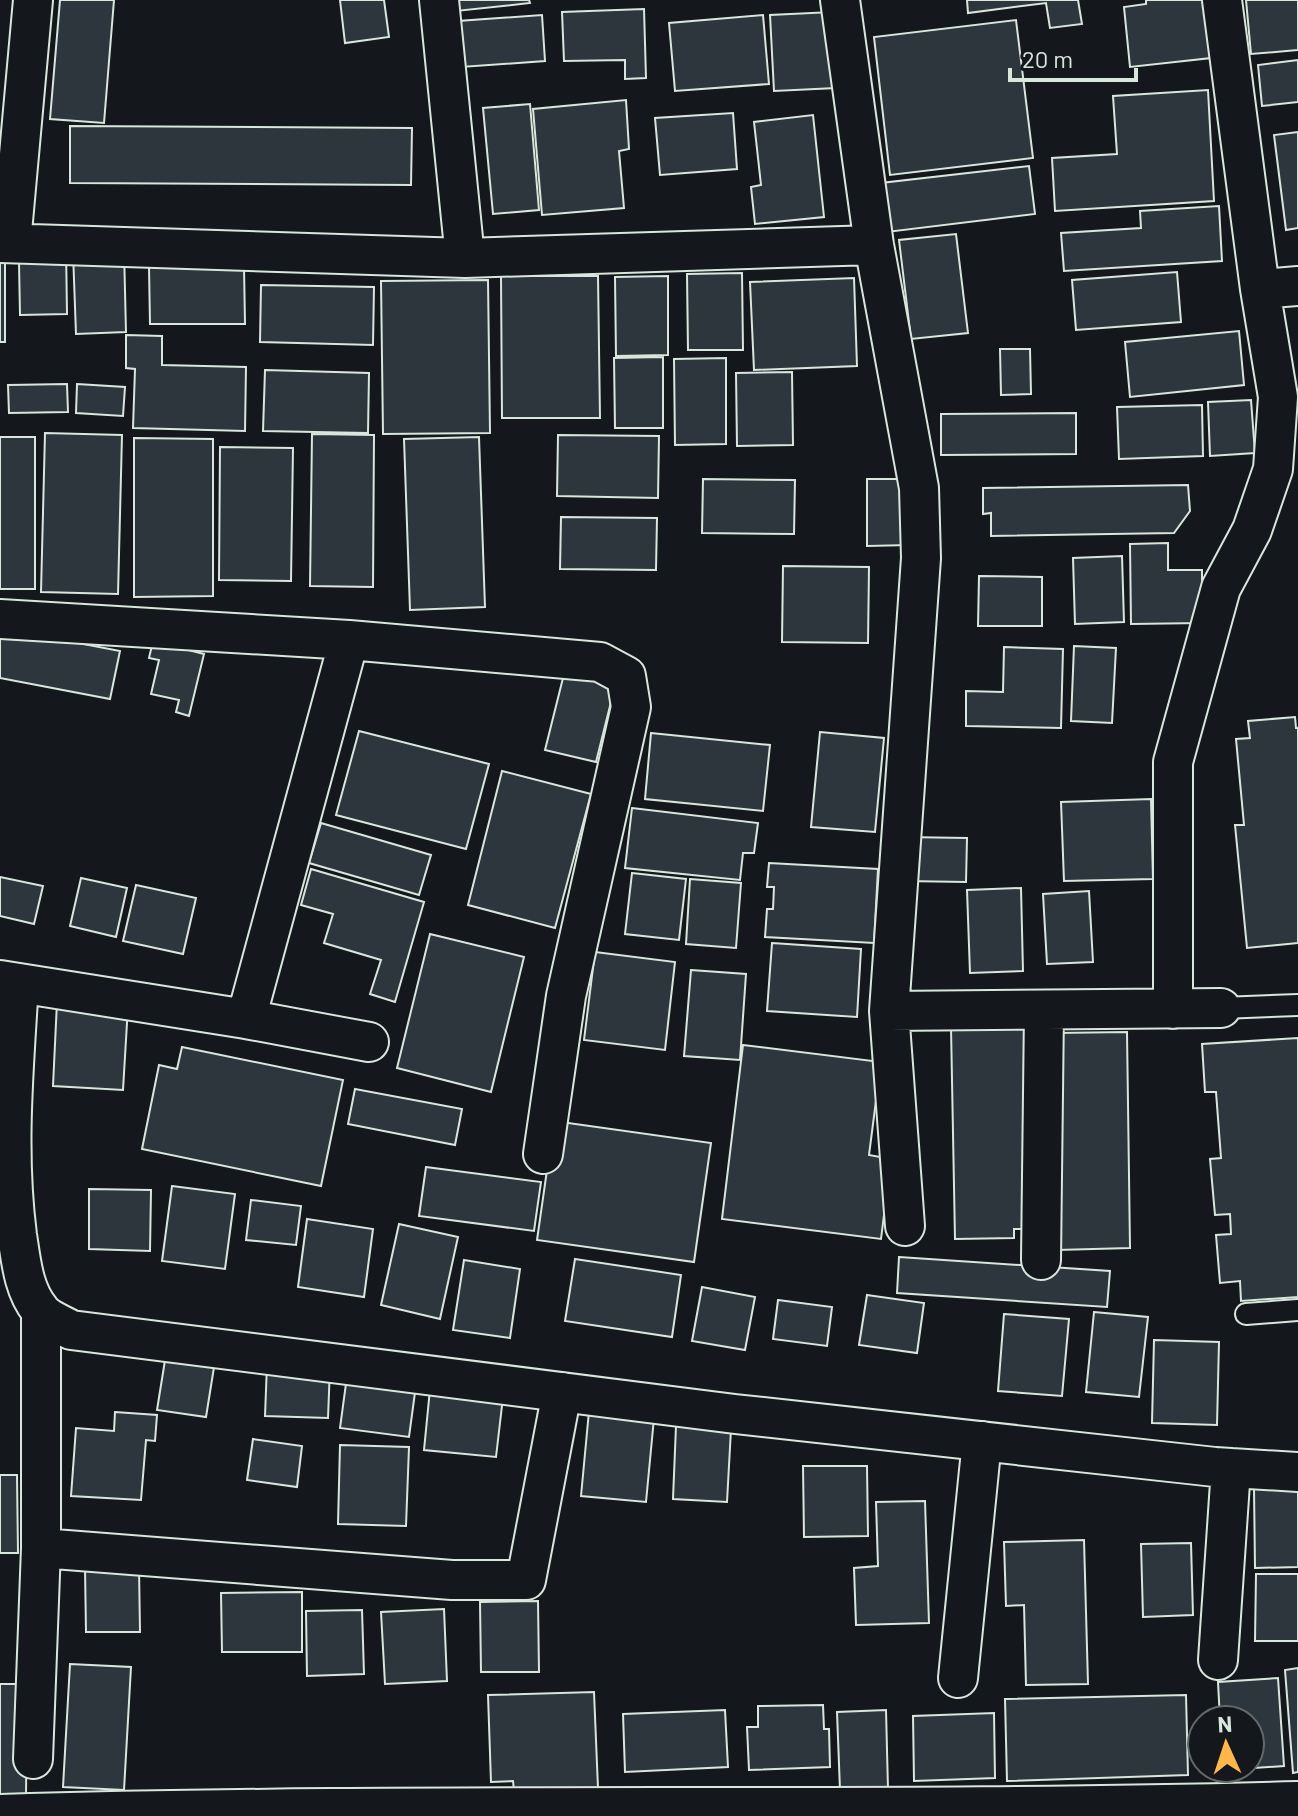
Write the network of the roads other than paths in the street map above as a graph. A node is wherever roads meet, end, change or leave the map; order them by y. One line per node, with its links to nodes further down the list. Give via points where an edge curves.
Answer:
1 (33, 0): 5 (street)
2 (439, 0): 7 (street)
3 (840, 0): 6 (street)
4 (1222, 0): 9 (street)
5 (6, 243): 7 (street)
6 (874, 245): 7 (street); 18 (street, via 919,488 921,558)
7 (465, 258)
8 (1298, 286): 9 (street)
9 (1260, 289): 10 (street)
10 (1286, 465): 16 (street, via 1221,588 1173,762)
11 (0, 619): 12 (street)
12 (349, 640): 19 (street); 21 (street, via 600,662 626,676 631,707 566,996)
13 (10, 982): 19 (street); 25 (street, via 13,1200 27,1288)
14 (1298, 1005): 15 (lane)
15 (1221, 1008): 16 (street)
16 (1173, 1009): 17 (street)
17 (1044, 1010): 18 (street); 23 (street)
18 (889, 1011): 22 (street)
19 (246, 1019): 20 (street)
20 (369, 1042)
21 (543, 1154)
22 (905, 1226)
23 (1041, 1260)
24 (1298, 1310): 26 (lane)
25 (41, 1313): 27 (street, via 71,1330); 31 (street)
26 (1246, 1314)
27 (562, 1392): 28 (street); 31 (street, via 526,1580 452,1580)
28 (982, 1441): 29 (street); 33 (street)
29 (1231, 1468): 30 (street); 32 (street)
30 (1298, 1472)
31 (41, 1548): 34 (street)
32 (1218, 1660)
33 (958, 1678)
34 (33, 1759)
35 (1298, 1801): 37 (street)
36 (0, 1814): 37 (street)
37 (73, 1814)

